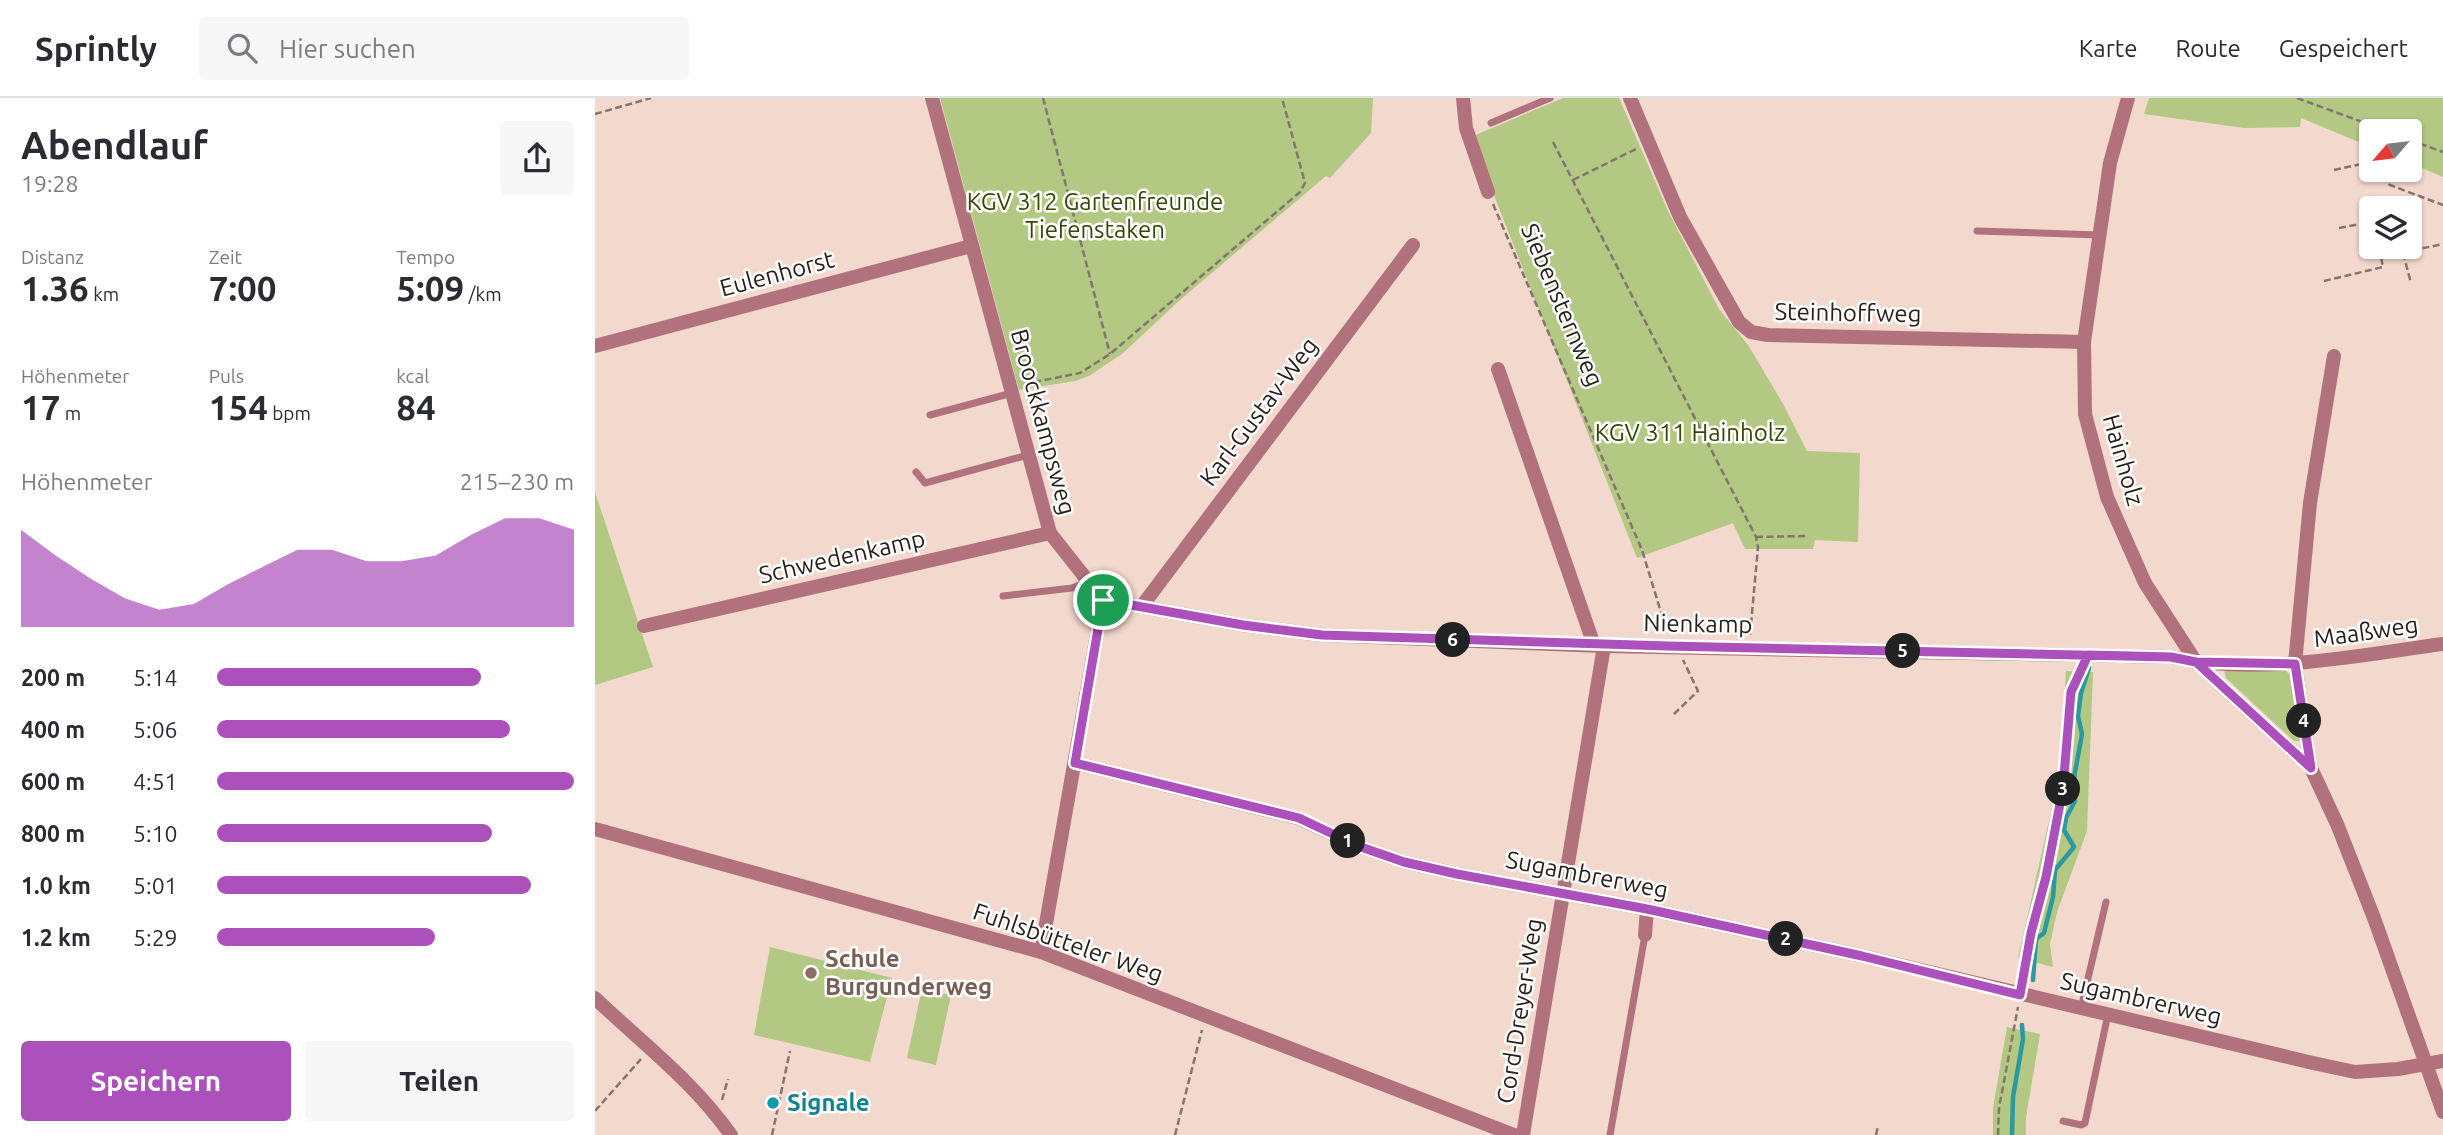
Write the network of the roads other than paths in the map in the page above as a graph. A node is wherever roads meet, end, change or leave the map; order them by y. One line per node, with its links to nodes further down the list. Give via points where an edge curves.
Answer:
1 (932, 98): 11 (street, Broockkampsweg)
2 (1463, 98): 7 (street, via 1466,128)
3 (1550, 98): 6 (lane)
4 (1630, 98): 12 (street, Steinhoffweg, via 1680,216 1739,322 1751,332)
5 (2128, 98): 9 (street, Hainholz, via 2110,163)
6 (1491, 123)
7 (1488, 192)
8 (1977, 231): 9 (lane)
9 (2099, 235): 12 (street, Hainholz)
10 (1413, 245): 24 (street, Karl-Gustav-Weg)
11 (971, 246): 13 (street, Eulenhorst); 16 (street, Broockkampsweg)
12 (2084, 342): 28 (street, Hainholz, via 2085,414 2107,497 2145,583)
13 (595, 346)
14 (2334, 356): 29 (street, Hainholz, via 2310,503)
15 (1498, 369): 27 (street, Cord-Dreyer-Weg)
16 (1011, 389): 17 (lane); 18 (street, Broockkampsweg)
17 (930, 415)
18 (1028, 455): 19 (lane, via 925,483); 20 (street, Broockkampsweg)
19 (916, 472)
20 (1050, 533): 21 (street, Broockkampsweg); 25 (street, Schwedenkamp)
21 (1088, 582): 22 (lane); 23 (street, Broockkampsweg)
22 (1003, 596)
23 (1103, 600): 24 (street, Nienkamp); 30 (street)
24 (1142, 606): 27 (street, Nienkamp, via 1322,635)
25 (644, 626)
26 (2443, 644): 29 (street, Maaßweg)
27 (1599, 645): 28 (street, Nienkamp, via 2171,657); 33 (street, Cord-Dreyer-Weg)
28 (2196, 662): 29 (street, Nienkamp); 31 (street, Hainholz)
29 (2295, 664): 31 (street, Hainholz)
30 (1075, 763): 33 (street, Sugambrerweg, via 1299,818 1404,862); 37 (street)
31 (2311, 768): 42 (street, Hainholz, via 2374,918)
32 (595, 829): 37 (street, Fuhlsbütteler Weg)
33 (1563, 893): 35 (street, Sugambrerweg); 47 (street, Cord-Dreyer-Weg)
34 (2106, 902): 39 (lane)
35 (1647, 909): 36 (street); 39 (street, Sugambrerweg)
36 (1645, 934): 48 (lane)
37 (1041, 952): 46 (street, Fuhlsbütteler Weg)
38 (595, 998): 45 (street, via 698,1094)
39 (2081, 1008): 40 (street, Sugambrerweg)
40 (2108, 1014): 42 (street, Sugambrerweg, via 2355,1072); 44 (lane, via 2085,1123)
41 (2443, 1061): 42 (street, Sugambrerweg)
42 (2426, 1065): 43 (street, Hainholz)
43 (2443, 1112)
44 (2063, 1121)
45 (731, 1135)
46 (1514, 1135)
47 (1523, 1135)
48 (1610, 1135)

